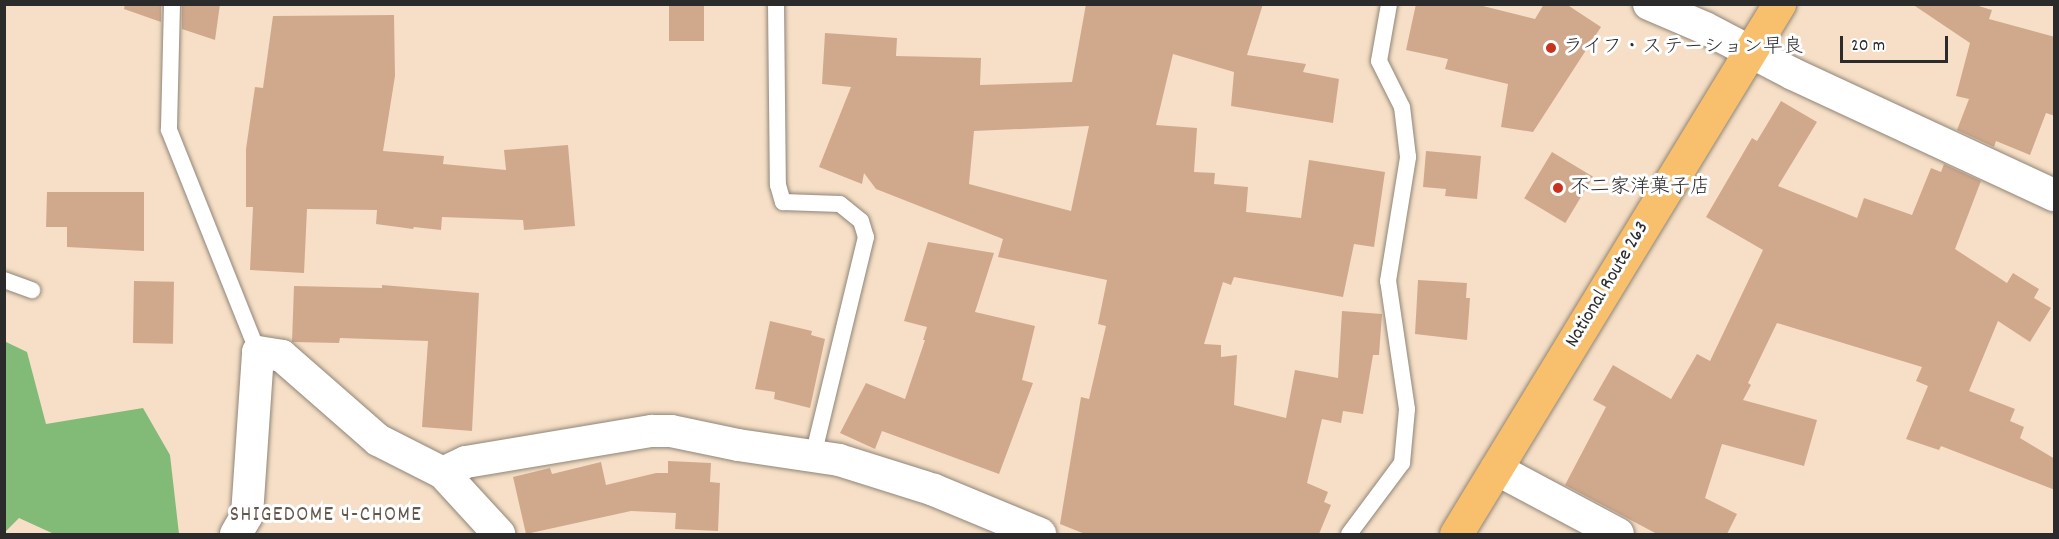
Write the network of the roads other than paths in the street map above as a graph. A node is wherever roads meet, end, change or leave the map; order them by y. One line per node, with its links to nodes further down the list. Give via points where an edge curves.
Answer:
1 (172, 4): 10 (lane, via 169,130)
2 (776, 4): 11 (lane, via 778,184 783,202 840,204 861,221 866,237)
3 (1389, 4): 17 (lane, via 1379,61 1402,107 1408,157 1389,281 1407,409 1402,463)
4 (1649, 4): 6 (street)
5 (1779, 4): 6 (highway, National Route 263)
6 (1750, 51): 7 (street); 12 (highway, National Route 263)
7 (2055, 195)
8 (4, 280): 9 (lane)
9 (32, 290)
10 (258, 352): 13 (street, via 282,356 378,440); 14 (street, via 247,514)
11 (813, 456): 13 (street, via 652,431 466,462); 16 (street, via 839,460 934,490)
12 (1496, 469): 18 (highway, National Route 263); 19 (street)
13 (443, 473): 15 (street)
14 (236, 534)
15 (499, 534)
16 (1040, 534)
17 (1349, 534)
18 (1456, 534)
19 (1618, 534)

